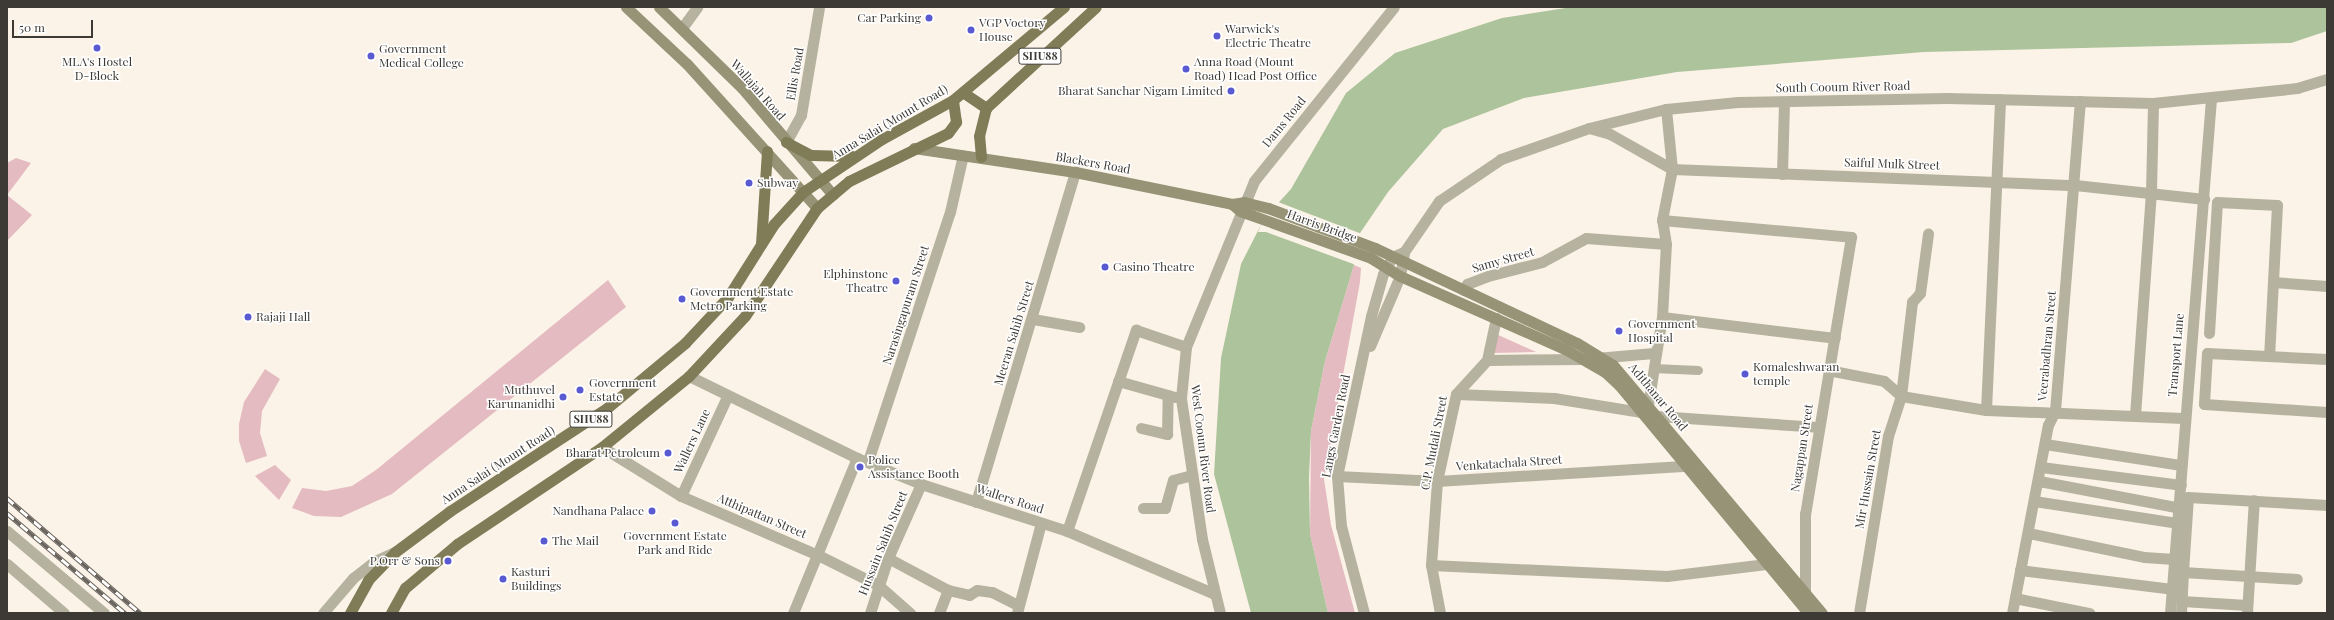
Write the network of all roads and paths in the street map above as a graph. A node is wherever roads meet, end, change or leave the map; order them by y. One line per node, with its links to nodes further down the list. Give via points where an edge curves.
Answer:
1 (626, 7): 22 (main road, via 687,64)
2 (659, 7): 8 (main road, Wallajah Road)
3 (697, 7): 8 (street)
4 (819, 7): 20 (street, Ellis Road, via 801,115)
5 (1064, 7): 10 (main road, Anna Salai (Mount Road) / SHU88)
6 (1096, 7): 17 (main road, SHU88)
7 (1394, 7): 36 (street, Dams Road, via 1272,157)
8 (682, 28): 20 (main road, Wallajah Road, via 742,88)
9 (2327, 79): 11 (street, South Cooum River Road, via 2297,88)
10 (964, 93): 12 (main road, Anna Salai (Mount Road) / SHU88); 17 (main road)
11 (2211, 99): 16 (street, South Cooum River Road); 35 (street, Transport Lane)
12 (953, 100): 21 (main road, via 956,122 948,133); 24 (main road, Anna Salai (Mount Road) / SHU88)
13 (2000, 100): 14 (street, South Cooum River Road); 15 (street, South Cooum River Road); 30 (street)
14 (1784, 102): 18 (street, South Cooum River Road, via 1738,102); 28 (street)
15 (2080, 102): 16 (street, South Cooum River Road); 31 (street, Veerabadhran Street)
16 (2153, 102): 33 (street)
17 (986, 108): 25 (main road, via 979,130)
18 (1666, 110): 19 (street, South Cooum River Road); 26 (street)
19 (1589, 128): 26 (street, Saiful Mulk Street, via 1610,134); 43 (street, South Cooum River Road, via 1495,163 1440,200)
20 (786, 142): 24 (main road, via 810,155 838,159); 29 (main road, Wallajah Road)
21 (914, 148): 23 (main road, Blackers Road); 34 (main road, SHU88, via 849,181)
22 (767, 151): 32 (main road); 42 (main road)
23 (963, 155): 25 (main road, Blackers Road); 87 (street, Narasingapuram Street, via 950,212)
24 (854, 156): 29 (main road, Anna Salai (Mount Road) / SHU88)
25 (981, 157): 27 (main road, Blackers Road)
26 (1672, 169): 28 (street, Saiful Mulk Street); 39 (street)
27 (1075, 172): 36 (main road, Blackers Road); 53 (street, Meeran Sahib Street)
28 (1782, 174): 30 (street, Saiful Mulk Street)
29 (819, 181): 32 (main road, Anna Salai (Mount Road) / SHU88); 34 (main road, Wallajah Road)
30 (1997, 181): 31 (street, Saiful Mulk Street); 77 (street)
31 (2075, 185): 33 (street, Saiful Mulk Street); 78 (street, Veerabadhran Street)
32 (802, 192): 37 (main road); 42 (main road, Anna Salai (Mount Road) / SHU88, via 774,224)
33 (2151, 192): 35 (street, Saiful Mulk Street); 80 (street)
34 (833, 195): 37 (main road, SHU88)
35 (2204, 199): 82 (street, Transport Lane)
36 (1238, 206): 38 (main road, Blackers Road); 58 (street, West Cooum River Road)
37 (817, 208): 69 (main road, SHU88, via 745,316)
38 (1265, 213): 44 (main road, Harris Bridge)
39 (1662, 220): 41 (street); 57 (street, Nagappan Street, via 1851,236)
40 (1928, 234): 73 (street, Mir Hussain Street, via 1920,293 1912,302)
41 (1666, 244): 51 (street, Samy Street, via 1586,238 1542,262 1488,276 1468,284); 52 (street)
42 (760, 250): 109 (main road, Anna Salai (Mount Road) / SHU88, via 728,297 651,375)
43 (1404, 252): 45 (street); 46 (street, Langs Garden Road)
44 (1373, 253): 45 (main road, Adithanar Road); 47 (main road, Adithanar Road)
45 (1392, 257): 46 (main road, Adithanar Road); 47 (street, Langs Garden Road)
46 (1404, 264): 48 (street, Langs Garden Road); 51 (main road, Adithanar Road)
47 (1386, 268): 48 (main road, Adithanar Road); 64 (street, Langs Garden Road, via 1370,316)
48 (1400, 276): 54 (main road, Adithanar Road); 64 (street, Langs Garden Road)
49 (2273, 282): 50 (street); 56 (street, via 2277,205 2217,202); 60 (street)
50 (2327, 286)
51 (1464, 290): 61 (main road, Adithanar Road)
52 (1662, 317): 57 (street); 59 (street)
53 (1033, 318): 55 (street); 100 (street, Meeran Sahib Street)
54 (1496, 318): 62 (main road, Adithanar Road); 65 (street)
55 (1080, 327)
56 (2209, 333)
57 (1835, 338): 68 (street, Nagappan Street)
58 (1186, 347): 70 (street, via 1136,330); 75 (street, West Cooum River Road)
59 (1654, 353): 61 (street); 66 (street)
60 (2269, 356): 63 (street); 79 (street, via 2207,353 2204,404)
61 (1600, 357): 62 (street); 76 (main road, Adithanar Road, via 1621,372)
62 (1584, 359): 65 (street); 76 (main road, Adithanar Road, via 1611,377)
63 (2327, 359)
64 (1363, 360): 92 (street, Langs Garden Road)
65 (1487, 360): 71 (street, C.P. Mudali Street)
66 (1653, 368): 67 (street); 76 (street)
67 (1698, 370)
68 (1828, 370): 73 (street, via 1884,381); 83 (street, Nagappan Street)
69 (689, 376): 74 (street, Wallers Road); 86 (main road, SHU88)
70 (1118, 381): 72 (street); 107 (street)
71 (1456, 394): 76 (street, via 1554,398); 93 (street, C.P. Mudali Street)
72 (1168, 395): 75 (street); 84 (street, via 1167,434)
73 (1901, 396): 77 (street); 144 (street, Mir Hussain Street, via 1888,436)
74 (727, 397): 87 (street, Wallers Road); 97 (street, Wallers Lane)
75 (1181, 398): 91 (street, West Cooum River Road)
76 (1644, 408): 81 (main road, Adithanar Road); 89 (main road, Adithanar Road)
77 (1986, 410): 78 (street)
78 (2055, 411): 80 (street); 85 (street, Veerabadhran Street)
79 (2327, 412)
80 (2135, 415): 82 (street)
81 (1657, 416): 83 (street); 123 (main road, Adithanar Road)
82 (2183, 418): 88 (street, Transport Lane)
83 (1817, 427): 123 (street, Nagappan Street, via 1805,514)
84 (1141, 428)
85 (2045, 444): 88 (street); 90 (street, Veerabadhran Street)
86 (602, 447): 97 (street, Atthipattan Street); 134 (main road, SHU88, via 457,544 405,588)
87 (862, 460): 95 (street, Wallers Road); 110 (street, Narasingapuram Street)
88 (2181, 465): 96 (street, Transport Lane)
89 (1683, 466): 93 (street, Venkatachala Street); 114 (main road, Adithanar Road)
90 (2041, 467): 94 (street, Veerabadhran Street); 96 (street)
91 (1192, 474): 102 (street, via 1173,480 1165,508); 124 (street, West Cooum River Road)
92 (1337, 476): 93 (street, Venkatachala Street); 140 (street, Langs Garden Road, via 1341,526)
93 (1437, 481): 115 (street, C.P. Mudali Street)
94 (2039, 481): 99 (street, Veerabadhran Street); 103 (street)
95 (921, 484): 100 (street, Wallers Road); 111 (street, Hussain Sahib Street)
96 (2181, 485): 103 (street, Transport Lane)
97 (681, 496): 110 (street, Atthipattan Street)
98 (2254, 500): 101 (street); 117 (street, via 2188,497); 118 (street)
99 (2034, 501): 104 (street); 108 (street, Veerabadhran Street)
100 (976, 502): 105 (street, Wallers Road)
101 (2327, 505)
102 (1144, 508)
103 (2180, 508): 104 (street, Transport Lane)
104 (2178, 522): 112 (street, Transport Lane)
105 (1040, 523): 107 (street, Wallers Road); 127 (street)
106 (7, 531): 131 (street)
107 (1067, 531): 124 (street, Wallers Road)
108 (2028, 533): 112 (street, via 2144,557); 116 (street, Veerabadhran Street)
109 (397, 551): 132 (street, via 375,561 353,578); 133 (main road, Anna Salai (Mount Road) / SHU88, via 368,580)
110 (818, 554): 120 (street, Atthipattan Street); 135 (street, Narasingapuram Street)
111 (888, 558): 120 (street, Hussain Sahib Street); 122 (street)
112 (2174, 559): 121 (street, Transport Lane)
113 (7, 564): 130 (street)
114 (1766, 564): 115 (street, via 1667,576); 142 (main road, Adithanar Road)
115 (1431, 565): 141 (street, C.P. Mudali Street)
116 (2020, 570): 121 (street); 125 (street, Veerabadhran Street)
117 (2183, 572): 118 (street); 126 (street)
118 (2249, 575): 119 (street); 129 (street)
119 (2297, 579)
120 (878, 585): 136 (street, Hussain Sahib Street); 137 (street, Atthipattan Street)
121 (2172, 588): 147 (street, Transport Lane)
122 (948, 590): 127 (street, via 969,595 977,590 992,592); 138 (street)
123 (1805, 593): 143 (main road, Adithanar Road)
124 (1215, 594): 139 (street, West Cooum River Road)
125 (2015, 598): 128 (street); 145 (street, Veerabadhran Street)
126 (2182, 602): 129 (street); 148 (street)
127 (1018, 609)
128 (2046, 609): 146 (street)
129 (2247, 609)
130 (64, 613)
131 (104, 613)
132 (323, 613)
133 (350, 613)
134 (391, 613)
135 (793, 613)
136 (870, 613)
137 (910, 613)
138 (939, 613)
139 (1220, 613)
140 (1364, 613)
141 (1440, 613)
142 (1808, 613)
143 (1822, 613)
144 (1858, 613)
145 (2012, 613)
146 (2089, 613)
147 (2170, 613)
148 (2181, 613)

